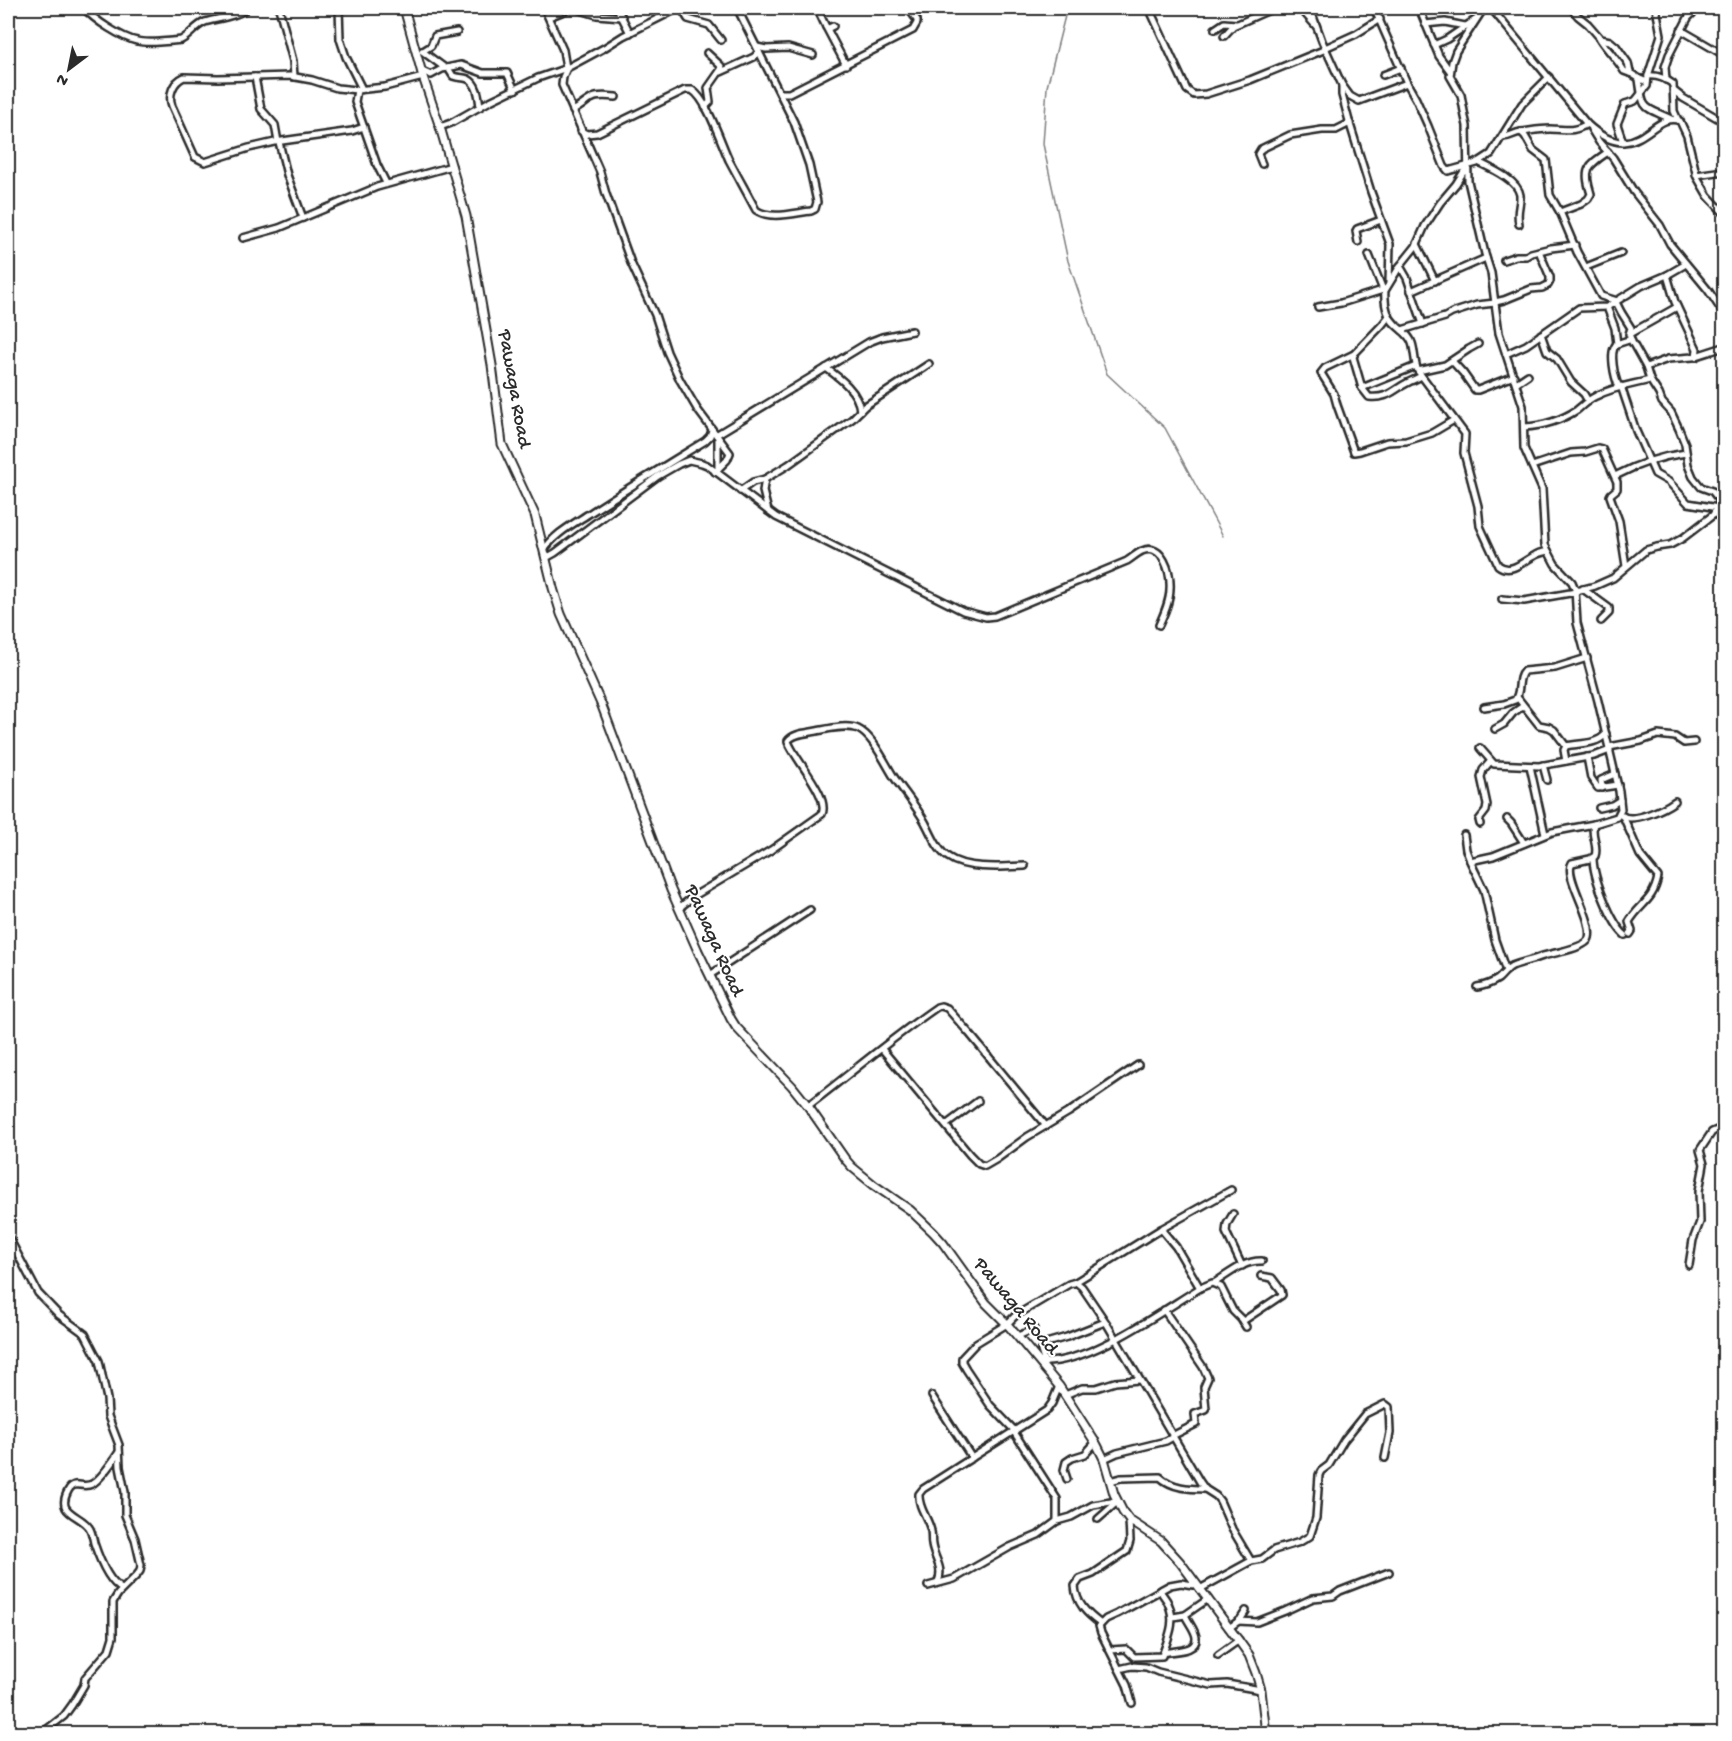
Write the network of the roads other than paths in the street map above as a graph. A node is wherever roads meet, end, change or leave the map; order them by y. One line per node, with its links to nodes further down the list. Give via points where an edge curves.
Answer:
1 (84, 8): 2 (street, via 106,26 139,42 182,40 199,24)
2 (247, 8)
3 (279, 8): 56 (street)
4 (339, 8): 64 (street, via 340,39)
5 (404, 8): 39 (main road, Pawaga Road)
6 (544, 8): 24 (street)
7 (573, 8): 24 (street); 25 (street)
8 (616, 8): 25 (street)
9 (680, 8): 35 (street); 37 (street, via 688,18 709,25)
10 (737, 8): 40 (street)
11 (817, 8): 46 (street)
12 (908, 8): 46 (street, via 917,20 913,30)
13 (1149, 8): 41 (street, via 1187,90 1194,95 1250,80)
14 (1270, 8): 28 (street)
15 (1300, 8): 31 (street)
16 (1310, 8): 31 (street)
17 (1374, 8): 26 (street)
18 (1419, 8): 29 (street)
19 (1484, 8): 27 (street)
20 (1491, 8): 57 (street)
21 (1571, 8): 59 (street, via 1599,37 1616,46 1630,73)
22 (1656, 8): 58 (street, via 1661,35)
23 (1698, 8): 33 (street)
24 (549, 17): 48 (street)
25 (622, 17): 35 (street)
26 (1380, 19): 41 (street); 49 (street)
27 (1477, 19): 30 (street); 50 (street, via 1456,51)
28 (1236, 24): 32 (street, via 1224,23); 36 (street)
29 (1425, 24): 30 (street, via 1439,21); 38 (street)
30 (1465, 26): 38 (street)
31 (1317, 28): 41 (street)
32 (1215, 29)
33 (1682, 30): 43 (street); 45 (street)
34 (458, 32): 39 (street, via 435,36 431,46)
35 (630, 33): 48 (street)
36 (1224, 36)
37 (721, 40)
38 (1434, 45): 50 (street)
39 (419, 49): 47 (street); 53 (main road, Pawaga Road)
40 (758, 49): 44 (street, via 788,48); 52 (street, via 754,57); 67 (street)
41 (1326, 49): 63 (street)
42 (707, 53): 52 (street, via 722,66)
43 (1725, 55)
44 (813, 56)
45 (1666, 63): 58 (street); 60 (street)
46 (846, 64): 67 (street, via 789,93)
47 (447, 68): 53 (street, via 431,75); 65 (street, via 461,65 483,73 507,73); 70 (street, via 453,76 473,83)
48 (567, 68): 51 (street); 62 (street)
49 (1401, 68): 54 (street); 61 (street)
50 (1450, 71): 88 (street, via 1461,95 1467,126)
51 (549, 73): 62 (street); 65 (street)
52 (719, 73): 71 (street, via 708,88 711,102)
53 (422, 74): 64 (street, via 385,87); 78 (main road, Pawaga Road)
54 (1383, 75)
55 (255, 77): 56 (street); 82 (street, via 261,109 275,125); 82 (street, via 180,78 171,91 171,103 195,157 201,161)
56 (294, 77): 64 (street, via 337,88)
57 (1549, 77): 76 (street); 81 (street, via 1522,104)
58 (1649, 78): 59 (street); 60 (street); 68 (street)
59 (1639, 79): 68 (street)
60 (1666, 80): 66 (street)
61 (1407, 82): 63 (street, via 1359,101); 88 (street, via 1444,166 1448,171)
62 (562, 84): 72 (street)
63 (1342, 84): 75 (street)
64 (360, 89): 77 (street, via 355,102)
65 (515, 90): 70 (street)
66 (1674, 91): 73 (street); 74 (street)
67 (780, 93): 71 (street, via 809,165 817,202 811,211 767,215 756,210)
68 (1641, 93): 73 (street, via 1647,108); 83 (street, via 1635,101 1624,104 1618,121)
69 (616, 97): 72 (street, via 597,95)
70 (480, 107): 78 (street)
71 (705, 107): 79 (street, via 696,92 689,89 597,133)
72 (573, 111): 79 (street)
73 (1675, 120): 83 (street); 90 (street, via 1687,136)
74 (1725, 122)
75 (1350, 123): 86 (street, via 1336,130 1290,135 1259,151); 95 (street)
76 (1588, 124): 80 (street, via 1571,131); 83 (street, via 1606,137); 84 (street)
77 (364, 127): 82 (street); 91 (street)
78 (440, 127): 87 (main road, Pawaga Road)
79 (581, 131): 147 (street, via 667,352)
80 (1521, 132): 81 (street); 92 (street, via 1533,150 1546,160 1550,195)
81 (1502, 137): 85 (street, via 1491,154)
82 (279, 142): 94 (street)
83 (1623, 142)
84 (1608, 152): 92 (street, via 1587,171 1591,194 1588,199); 106 (street)
85 (1478, 162): 88 (street); 96 (street, via 1507,178 1518,190)
86 (1262, 164)
87 (452, 166): 91 (street); 160 (main road, Pawaga Road, via 473,253 502,444 535,515)
88 (1467, 166): 99 (street); 104 (street)
89 (1725, 171): 90 (street)
90 (1696, 175): 93 (street)
91 (386, 183): 94 (street)
92 (1560, 212): 100 (street)
93 (1724, 214)
94 (303, 218): 97 (street)
95 (1381, 220): 98 (street, via 1357,229); 111 (street, via 1391,247)
96 (1519, 224)
97 (243, 238)
98 (1358, 243)
99 (1417, 244): 107 (street); 110 (street)
100 (1575, 245): 101 (street); 108 (street)
101 (1539, 251): 105 (street); 114 (street, via 1550,277 1548,285)
102 (1621, 253): 108 (street)
103 (1369, 255): 112 (street)
104 (1486, 258): 110 (street); 114 (street)
105 (1504, 260)
106 (1686, 264): 109 (street); 119 (street)
107 (1400, 266): 111 (street); 113 (street)
108 (1586, 267): 115 (street, via 1602,297)
109 (1667, 275): 115 (street); 117 (street)
110 (1435, 281): 113 (street)
111 (1389, 283): 112 (street)
112 (1384, 290): 116 (street); 120 (street)
113 (1411, 291): 121 (street)
114 (1495, 302): 121 (street); 130 (street)
115 (1616, 302): 118 (street); 125 (street, via 1631,328)
116 (1318, 307)
117 (1677, 307): 125 (street); 131 (street, via 1697,349)
118 (1607, 308): 124 (street, via 1579,308); 127 (street)
119 (1725, 314)
120 (1389, 316): 122 (street); 129 (street)
121 (1423, 324): 122 (street)
122 (1402, 330): 136 (street, via 1412,342)
123 (912, 331): 135 (street, via 869,342)
124 (1541, 334): 130 (street); 143 (street, via 1548,352)
125 (1630, 336): 127 (street); 134 (street)
126 (1478, 344): 132 (street)
127 (1617, 344): 141 (street, via 1614,370)
128 (1725, 347): 131 (street)
129 (1354, 354): 142 (street); 145 (street, via 1321,373 1334,394 1354,452 1432,433)
130 (1506, 354): 138 (street)
131 (1696, 357): 134 (street, via 1668,359)
132 (1452, 361): 136 (street); 138 (street, via 1477,391)
133 (929, 364): 144 (street)
134 (1646, 367): 139 (street)
135 (826, 368): 144 (street, via 851,389); 148 (street)
136 (1418, 371): 142 (street); 142 (street, via 1394,392 1369,397); 145 (street)
137 (1528, 375): 140 (street)
138 (1514, 376): 140 (street)
139 (1650, 380): 141 (street); 149 (street, via 1676,422)
140 (1516, 383): 146 (street)
141 (1620, 387): 143 (street); 150 (street)
142 (1362, 388)
143 (1588, 401): 146 (street, via 1552,423)
144 (860, 411): 154 (street)
145 (1454, 420): 159 (street, via 1465,434 1464,453 1480,526 1498,565 1518,566)
146 (1524, 427): 151 (street, via 1524,448)
147 (712, 430): 148 (street); 160 (street, via 705,441 580,520 547,545)
148 (717, 436): 152 (street); 152 (street, via 730,453)
149 (1686, 453): 150 (street); 157 (street, via 1694,478 1701,487 1712,491)
150 (1650, 462): 153 (street); 157 (street, via 1654,474 1669,482 1686,502)
151 (1532, 466): 153 (street, via 1600,448); 159 (street, via 1542,489)
152 (716, 471): 155 (street); 160 (street, via 695,461 680,464)
153 (1615, 476): 161 (street, via 1617,489 1610,499 1619,520)
154 (765, 479): 155 (street); 158 (street, via 763,491)
155 (740, 491): 158 (street)
156 (1725, 494): 157 (street)
157 (1719, 505): 161 (street, via 1706,522 1677,542 1646,550)
158 (768, 513): 166 (street, via 963,611 986,617 1127,561 1143,550 1153,550 1163,558 1170,583)
159 (1548, 551): 163 (street)
160 (545, 555): 199 (main road, Pawaga Road, via 561,614 602,706)
161 (1626, 566): 162 (street, via 1609,580)
162 (1583, 589): 163 (street); 165 (street, via 1609,608)
163 (1576, 591): 164 (street, via 1528,601); 167 (street, via 1577,623)
164 (1502, 599)
165 (1601, 621)
166 (1159, 625)
167 (1587, 658): 168 (street, via 1555,668 1524,671 1519,677); 172 (street)
168 (1517, 697): 169 (street); 170 (street)
169 (1523, 706): 171 (street); 174 (street, via 1539,725 1554,730)
170 (1484, 707)
171 (1496, 729)
172 (1606, 734): 174 (street, via 1593,742); 176 (street)
173 (1694, 742): 176 (street, via 1658,735)
174 (1566, 746): 178 (street)
175 (1480, 748): 179 (street)
176 (1610, 749): 177 (street); 182 (street)
177 (1587, 757): 178 (street); 185 (street, via 1592,782)
178 (1566, 761): 180 (street)
179 (1490, 762): 181 (street); 191 (street, via 1481,777 1487,805)
180 (1543, 765): 181 (street); 183 (street)
181 (1530, 766): 193 (street)
182 (1615, 774): 184 (street); 185 (street, via 1601,780)
183 (1548, 780)
184 (1618, 785): 185 (street); 186 (street)
185 (1602, 788)
186 (1620, 800): 188 (street); 189 (street)
187 (1676, 801): 189 (street, via 1634,818)
188 (1599, 808)
189 (1621, 815): 192 (street); 196 (street, via 1640,855 1658,877 1650,899 1629,922 1632,931 1628,935 1616,924 1599,886)
190 (1507, 819): 195 (street)
191 (1480, 824)
192 (1594, 824): 193 (street); 196 (street)
193 (1545, 834): 195 (street)
194 (1464, 835): 197 (street)
195 (1524, 843): 197 (street)
196 (1593, 858): 201 (street, via 1572,863 1569,868 1589,931 1587,943)
197 (1470, 861): 201 (street, via 1484,890)
198 (1025, 866): 199 (street, via 979,866 950,858 941,851 918,810 862,731 822,730 795,735 788,741 819,794 825,807 822,813)
199 (679, 908): 202 (main road, Pawaga Road)
200 (810, 910): 202 (street)
201 (1506, 971): 203 (street, via 1494,982)
202 (710, 975): 207 (main road, Pawaga Road, via 736,1028)
203 (1477, 987)
204 (882, 1049): 207 (street); 208 (street); 209 (street, via 937,1007 944,1006)
205 (1138, 1065): 209 (street)
206 (978, 1101): 208 (street)
207 (808, 1106): 225 (main road, Pawaga Road, via 845,1159 926,1225 984,1301)
208 (946, 1125): 209 (street, via 970,1155 985,1166)
209 (1046, 1126)
210 (1725, 1126): 216 (street, via 1712,1132 1700,1150 1704,1167 1700,1222)
211 (1231, 1190): 213 (street)
212 (1233, 1214): 217 (street, via 1226,1232)
213 (1161, 1229): 219 (street); 221 (street)
214 (8, 1236): 238 (street, via 38,1293 81,1330 89,1342 101,1368 108,1416)
215 (1262, 1261): 217 (street)
216 (1689, 1265)
217 (1242, 1266): 220 (street)
218 (1260, 1276): 223 (street, via 1272,1278 1282,1295)
219 (1074, 1282): 224 (street, via 1082,1287); 225 (street)
220 (1214, 1282): 221 (street); 223 (street)
221 (1200, 1288): 222 (street)
222 (1164, 1310): 229 (street); 236 (street, via 1208,1378 1204,1387 1206,1410 1195,1414 1196,1425)
223 (1243, 1321): 226 (street)
224 (1105, 1322): 229 (street); 230 (street, via 1046,1343 1041,1351)
225 (1007, 1324): 228 (main road, Pawaga Road); 235 (street, via 976,1343 962,1362 990,1405)
226 (1246, 1327)
227 (1034, 1329): 228 (street)
228 (1018, 1336): 230 (main road, Pawaga Road)
229 (1115, 1340): 230 (street, via 1064,1360); 231 (street)
230 (1042, 1362): 232 (main road, Pawaga Road)
231 (1139, 1380): 233 (street, via 1079,1388); 236 (street)
232 (1059, 1386): 233 (main road, Pawaga Road); 235 (street, via 1047,1410)
233 (1065, 1395): 237 (main road, Pawaga Road)
234 (932, 1396): 239 (street)
235 (1014, 1432): 239 (street); 248 (street, via 1057,1499)
236 (1172, 1437): 241 (street); 244 (street)
237 (1096, 1443): 241 (main road, Pawaga Road); 242 (street, via 1085,1454 1066,1462)
238 (119, 1451): 254 (street, via 125,1515 141,1565); 254 (street, via 95,1481 71,1486 64,1502 68,1511 90,1528 109,1576)
239 (972, 1458): 251 (street, via 919,1494 941,1570)
240 (1385, 1458): 249 (street, via 1390,1433 1387,1404 1365,1414 1319,1474 1316,1518 1310,1536)
241 (1104, 1459): 243 (main road, Pawaga Road)
242 (1067, 1479)
243 (1110, 1481): 244 (street, via 1160,1477 1177,1487); 245 (main road, Pawaga Road)
244 (1205, 1490): 249 (street, via 1220,1501)
245 (1116, 1502): 246 (street); 247 (main road, Pawaga Road); 248 (street, via 1093,1505)
246 (1098, 1519)
247 (1129, 1520): 253 (main road, Pawaga Road, via 1161,1541); 261 (street, via 1127,1551 1080,1579 1075,1586 1084,1611)
248 (1057, 1521): 251 (street, via 954,1580)
249 (1251, 1561): 253 (street)
250 (1389, 1572): 260 (street, via 1264,1619)
251 (938, 1582): 252 (street)
252 (928, 1586)
253 (1198, 1586): 255 (street, via 1174,1583); 256 (main road, Pawaga Road)
254 (123, 1589): 270 (street, via 112,1605 113,1637 109,1650 85,1678 64,1716)
255 (1160, 1590): 259 (street); 261 (street)
256 (1208, 1599): 258 (street); 262 (main road, Pawaga Road)
257 (1246, 1611): 260 (street)
258 (1185, 1615): 259 (street); 265 (street, via 1195,1642 1189,1648)
259 (1173, 1617): 265 (street)
260 (1238, 1621): 262 (street)
261 (1101, 1624): 264 (street, via 1099,1629)
262 (1229, 1628): 263 (main road, Pawaga Road)
263 (1239, 1640): 266 (street); 268 (main road, Pawaga Road, via 1254,1666)
264 (1110, 1650): 265 (street, via 1126,1649 1137,1657 1159,1657); 267 (street)
265 (1163, 1653)
266 (1218, 1655)
267 (1119, 1669): 268 (street, via 1146,1667 1211,1685 1232,1684); 269 (street)
268 (1261, 1690): 271 (main road, Pawaga Road)
269 (1132, 1702)
270 (41, 1734)
271 (1266, 1734)

